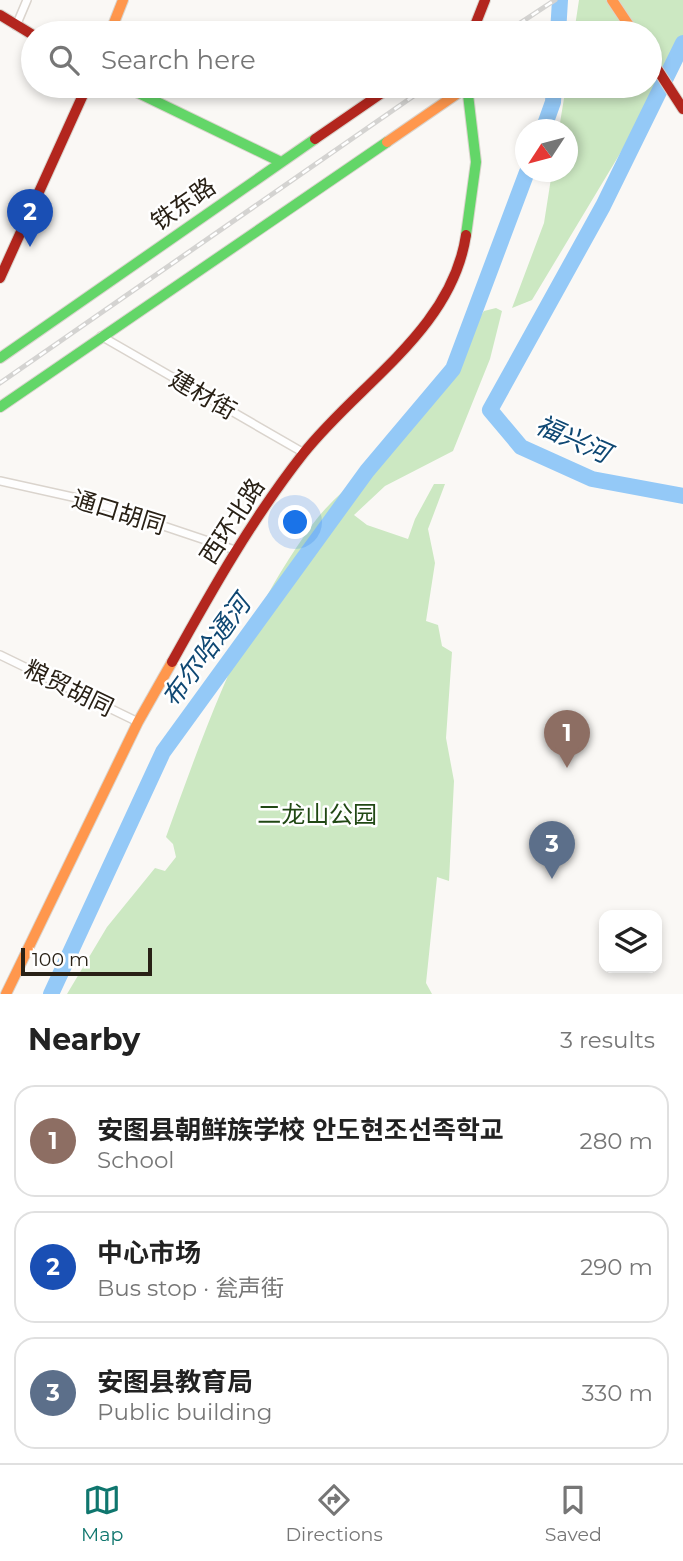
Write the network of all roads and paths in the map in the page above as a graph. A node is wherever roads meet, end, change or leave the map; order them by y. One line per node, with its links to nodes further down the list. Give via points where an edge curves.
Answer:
1 (27, 0): 9 (street)
2 (123, 0): 6 (street)
3 (485, 0): 7 (street)
4 (612, 0): 8 (street)
5 (0, 15): 9 (street)
6 (115, 21)
7 (476, 21)
8 (626, 21)
9 (16, 26): 10 (street)
10 (21, 29)
11 (662, 76): 17 (street)
12 (82, 98): 19 (street)
13 (149, 98): 18 (street)
14 (374, 98): 18 (street, 铁东路)
15 (450, 98): 20 (street)
16 (468, 98): 23 (street, 西环北路, via 475,162 464,247 437,312)
17 (682, 107)
18 (281, 162): 21 (street, 铁东路)
19 (0, 278)
20 (102, 337): 22 (street); 23 (street, 建材街)
21 (0, 358)
22 (0, 407)
23 (304, 453): 25 (street, 西环北路)
24 (0, 481): 25 (street, 通口胡同, via 86,500)
25 (236, 550): 27 (street, 西环北路)
26 (0, 655): 27 (street, 粮贸胡同)
27 (138, 722): 28 (street, 西环北路)
28 (6, 994)

